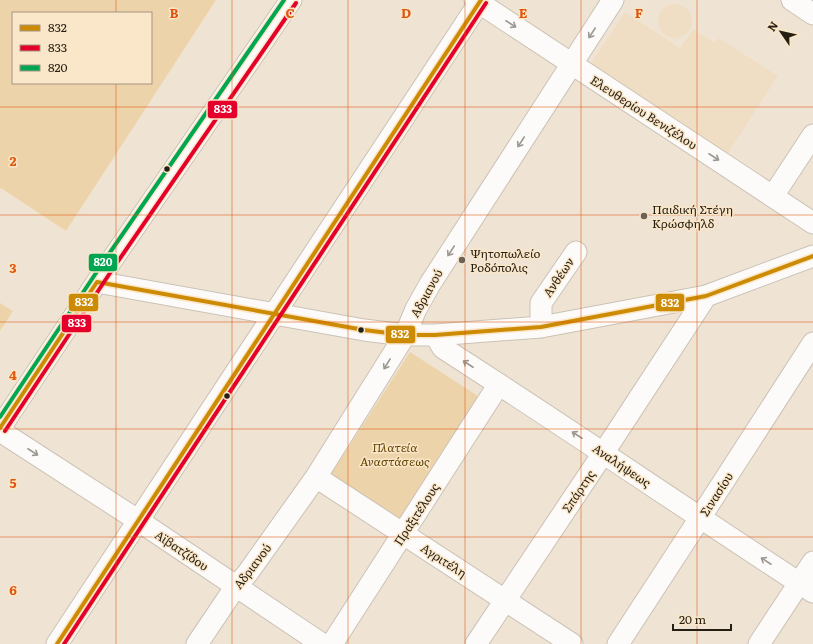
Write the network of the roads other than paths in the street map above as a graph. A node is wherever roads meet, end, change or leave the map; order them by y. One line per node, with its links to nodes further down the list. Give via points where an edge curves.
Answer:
1 (291, 0): 12 (street)
2 (613, 0): 6 (street, Αδριανού, one-way to 6)
3 (792, 0): 5 (street)
4 (478, 1): 6 (street, Ελευθερίου Βενιζέλου, one-way to 6); 14 (street)
5 (813, 14)
6 (572, 64): 8 (street, Ελευθερίου Βενιζέλου, one-way to 8); 16 (street, Αδριανού, one-way to 16, via 430,284)
7 (813, 135): 8 (street)
8 (773, 196): 9 (street, Ελευθερίου Βενιζέλου)
9 (813, 223)
10 (576, 252): 15 (street, Ανθέων, via 541,303)
11 (813, 256): 13 (street)
12 (97, 282): 14 (street); 20 (street)
13 (706, 296): 15 (street); 22 (street, Σπάρτης)
14 (274, 314): 16 (street); 25 (street)
15 (541, 327): 17 (street)
16 (405, 335): 17 (street); 23 (street, Αδριανού, one-way to 23)
17 (435, 335): 19 (street, Αναλήψεως, one-way to 17, via 443,348)
18 (813, 343): 24 (street, Σινασίου)
19 (499, 384): 22 (street, Αναλήψεως, one-way to 19); 26 (street, Πραξιτέλους)
20 (0, 428)
21 (0, 431): 25 (street, Αϊβατζίδου, one-way to 25)
22 (604, 452): 24 (street, Αναλήψεως); 30 (street, Σπάρτης)
23 (316, 477): 26 (street, Αγριτέλη); 28 (street, Αδριανού)
24 (700, 518): 29 (street, Αναλήψεως, one-way to 24); 37 (street, Σινασίου)
25 (138, 520): 28 (street, Αϊβατζίδου); 31 (street)
26 (403, 534): 30 (street, Αγριτέλη); 34 (street, Πραξιτέλους)
27 (813, 562): 29 (street)
28 (236, 586): 32 (street, Αδριανού); 33 (street, Αϊβατζίδου)
29 (806, 587): 38 (street)
30 (505, 600): 35 (street, Σπάρτης); 36 (street, Αγριτέλη)
31 (57, 644)
32 (197, 644)
33 (322, 644)
34 (332, 644)
35 (476, 644)
36 (572, 644)
37 (618, 644)
38 (759, 644)

